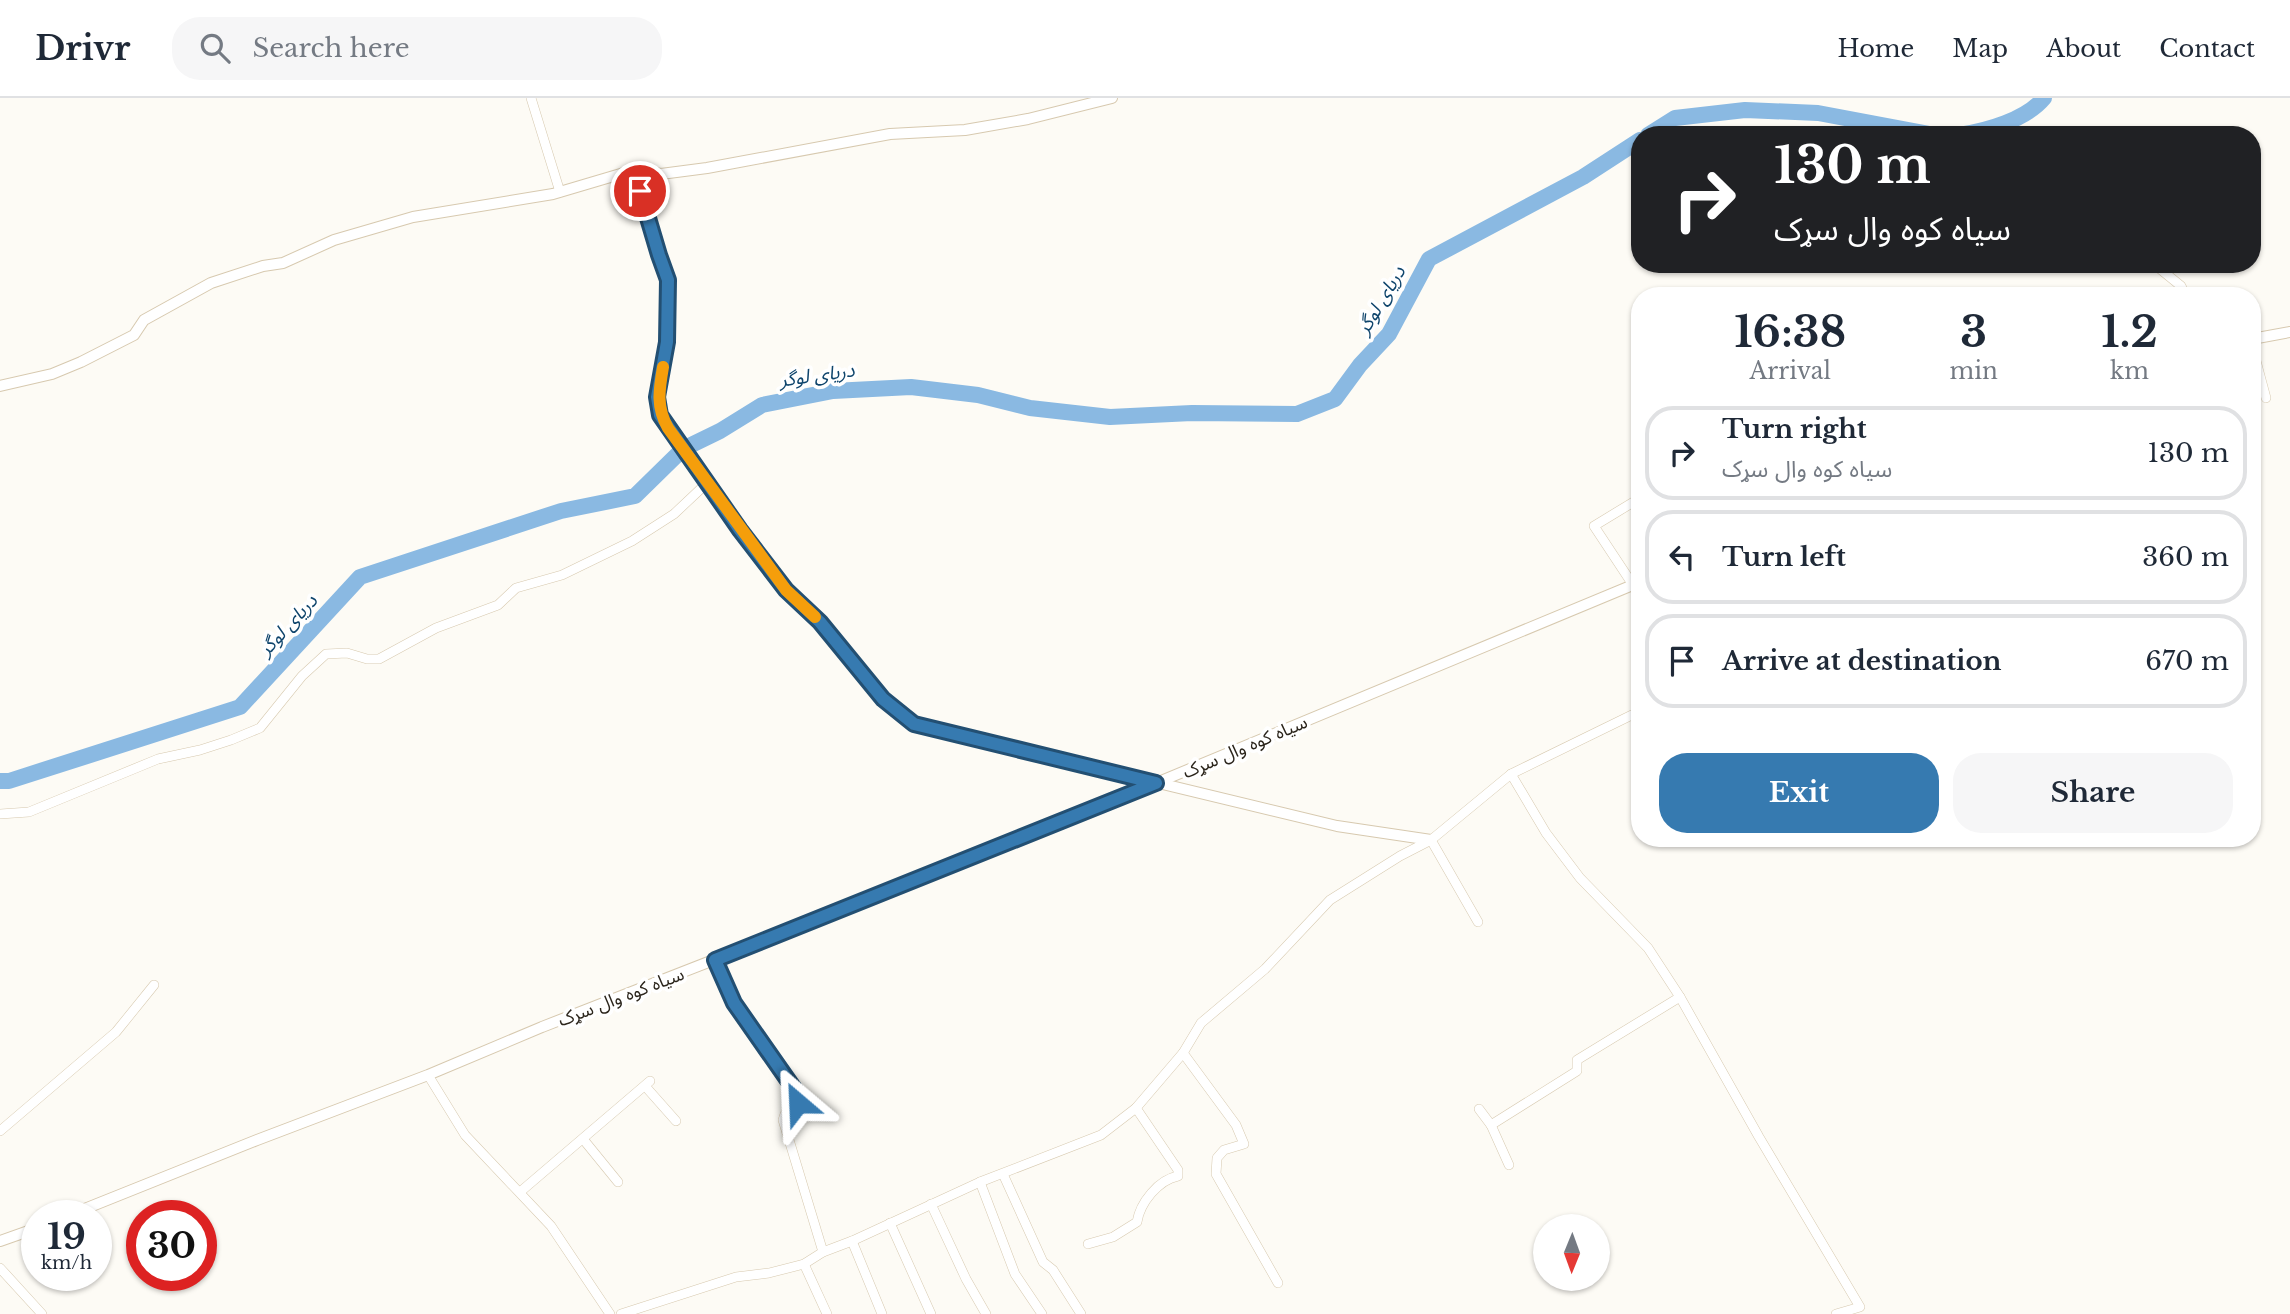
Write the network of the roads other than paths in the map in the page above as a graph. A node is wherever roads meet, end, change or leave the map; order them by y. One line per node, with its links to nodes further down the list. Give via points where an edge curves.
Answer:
1 (531, 98): 4 (street)
2 (1112, 98): 3 (street, via 965,130 890,134 661,174)
3 (634, 170): 4 (street); 12 (street, via 668,280 667,342 657,397 660,415)
4 (560, 191): 10 (street, via 413,217 334,240 283,263 211,284 144,320 134,335 68,368)
5 (2165, 273): 6 (street)
6 (2181, 287)
7 (2290, 332): 8 (street)
8 (2261, 337)
9 (2261, 379): 11 (street)
10 (0, 386)
11 (2266, 398)
12 (708, 482): 18 (street, via 786,590 820,622 883,699 914,724); 19 (street, via 674,514 632,541 562,575 516,588 498,606 436,628 379,659 326,654 260,728 200,750 158,758 29,812)
13 (1631, 503): 14 (street, via 1594,526)
14 (1631, 576)
15 (1631, 585): 18 (street, سیاه کوه وال سړک)
16 (1631, 715): 17 (street)
17 (1511, 774): 20 (street); 24 (street, via 1580,878 1648,948)
18 (1156, 783): 20 (street, via 1337,826); 22 (street, سیاه کوه وال سړک)
19 (0, 814)
20 (1431, 840): 21 (street); 25 (street, via 1330,900 1265,969 1201,1023)
21 (1478, 922)
22 (715, 960): 26 (street, سیاه کوه وال سړک); 45 (street, via 734,1003 799,1096 783,1120)
23 (154, 985): 31 (street, via 116,1032)
24 (1680, 997): 30 (street, via 1577,1060 1577,1071); 58 (street, via 1860,1307)
25 (1183, 1053): 27 (street); 48 (street, via 1236,1125 1244,1144 1224,1150 1217,1158 1216,1174)
26 (428, 1075): 37 (street, via 465,1135); 38 (street, سیاه کوه وال سړک)
27 (1136, 1108): 34 (street, via 1101,1135); 44 (street, via 1178,1176 1167,1179 1139,1208 1137,1222)
28 (1479, 1110): 30 (street)
29 (676, 1121): 32 (street, via 647,1083)
30 (1491, 1125): 33 (street)
31 (0, 1132)
32 (583, 1139): 35 (street); 37 (street)
33 (1509, 1165)
34 (1003, 1174): 36 (street); 57 (street, via 1043,1262)
35 (618, 1182)
36 (980, 1182): 39 (street); 56 (street, via 1015,1273)
37 (520, 1192): 50 (street, via 551,1226)
38 (107, 1200)
39 (932, 1203): 40 (street); 55 (street)
40 (890, 1223): 43 (street); 54 (street)
41 (21, 1234): 42 (street)
42 (0, 1241)
43 (852, 1241): 45 (street); 53 (street)
44 (1088, 1244)
45 (823, 1252): 46 (street)
46 (804, 1264): 51 (street, via 736,1277); 52 (street)
47 (0, 1268): 49 (street)
48 (1278, 1283)
49 (41, 1314)
50 (610, 1314)
51 (621, 1314)
52 (827, 1314)
53 (882, 1314)
54 (931, 1314)
55 (986, 1314)
56 (1042, 1314)
57 (1081, 1314)
58 (1836, 1314)

